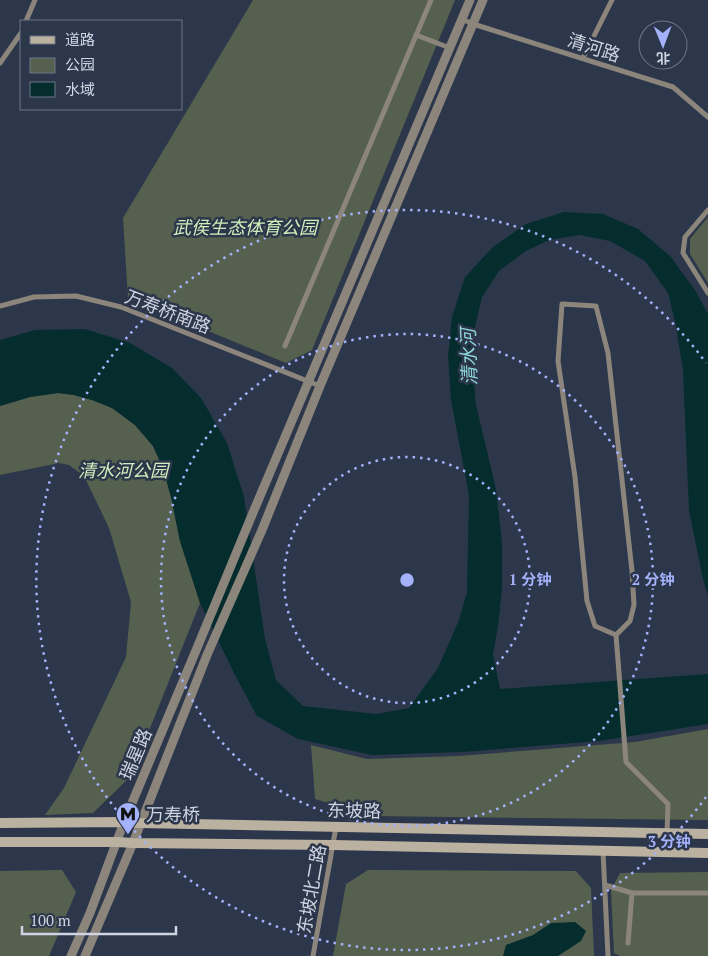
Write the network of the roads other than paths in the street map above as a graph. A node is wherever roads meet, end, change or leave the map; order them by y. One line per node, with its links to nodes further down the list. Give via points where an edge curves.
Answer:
1 (35, 0): 7 (street)
2 (431, 0): 10 (street)
3 (470, 0): 6 (street, 瑞星路)
4 (483, 0): 8 (street, 瑞星路)
5 (612, 0): 12 (street)
6 (462, 19): 8 (street, 清河路); 11 (street, 瑞星路)
7 (26, 20)
8 (473, 24): 12 (street, 清河路); 20 (street, 瑞星路)
9 (20, 34): 13 (street)
10 (416, 35): 11 (street); 18 (street)
11 (450, 48): 19 (street, 瑞星路)
12 (583, 58): 14 (street, 清河路, via 673,87)
13 (0, 62)
14 (708, 117)
15 (708, 210): 16 (street, via 685,238 683,253)
16 (708, 293)
17 (0, 306): 19 (street, 万寿桥南路, via 34,297 76,296 122,307)
18 (285, 346)
19 (309, 382): 20 (street, 万寿桥南路); 22 (street, 瑞星路)
20 (320, 386): 24 (street, 瑞星路)
21 (616, 635): 21 (street, via 595,626 587,601 575,477 558,361 562,304 596,306 608,354 634,605 630,620); 26 (street, via 626,762 668,804)
22 (124, 822): 23 (main road, 东坡路); 24 (main road, 东坡路); 29 (street, 瑞星路)
23 (0, 823)
24 (140, 823): 25 (main road, 东坡路); 30 (street, 瑞星路)
25 (336, 826): 26 (main road, 东坡路); 31 (street, 东坡北二路)
26 (667, 833): 27 (main road, 东坡路)
27 (708, 834)
28 (0, 842): 29 (main road, 东坡路)
29 (117, 842): 30 (main road, 东坡路); 38 (street, 瑞星路)
30 (133, 843): 31 (main road, 东坡路); 39 (street, 瑞星路)
31 (333, 845): 32 (main road, 东坡路); 40 (street, 东坡北二路)
32 (603, 851): 33 (main road, 东坡路); 34 (street)
33 (708, 853)
34 (605, 884): 35 (street); 41 (street)
35 (632, 893): 36 (street); 37 (street)
36 (708, 893)
37 (628, 943)
38 (71, 956)
39 (85, 956)
40 (313, 956)
41 (608, 956)

